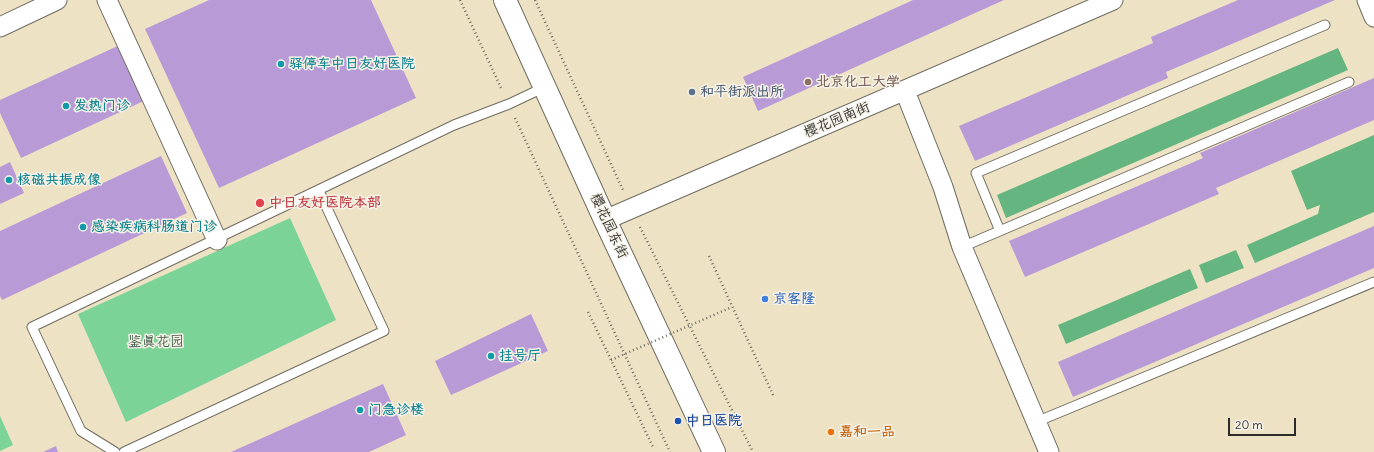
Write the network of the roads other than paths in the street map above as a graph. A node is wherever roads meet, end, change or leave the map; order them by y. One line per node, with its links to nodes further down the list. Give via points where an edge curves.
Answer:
1 (57, 0): 8 (street)
2 (107, 0): 15 (street)
3 (505, 0): 10 (street, 樱花园东街)
4 (1113, 0): 11 (street, 樱花园南街)
5 (1367, 0): 6 (street)
6 (1374, 17)
7 (1325, 25): 14 (lane, via 976,173)
8 (0, 27)
9 (1349, 82): 14 (lane)
10 (546, 87): 12 (lane, via 454,125); 13 (street, 樱花园东街)
11 (905, 90): 13 (street, 樱花园南街); 16 (street, via 943,187)
12 (319, 191): 15 (lane); 20 (lane, via 384,331)
13 (605, 220): 21 (street, 樱花园东街)
14 (1000, 231): 16 (lane)
15 (217, 240): 19 (lane, via 32,327 81,431)
16 (962, 247): 18 (street)
17 (1374, 282): 18 (lane)
18 (1036, 422): 22 (street)
19 (115, 452)
20 (124, 452)
21 (714, 452)
22 (1049, 452)

